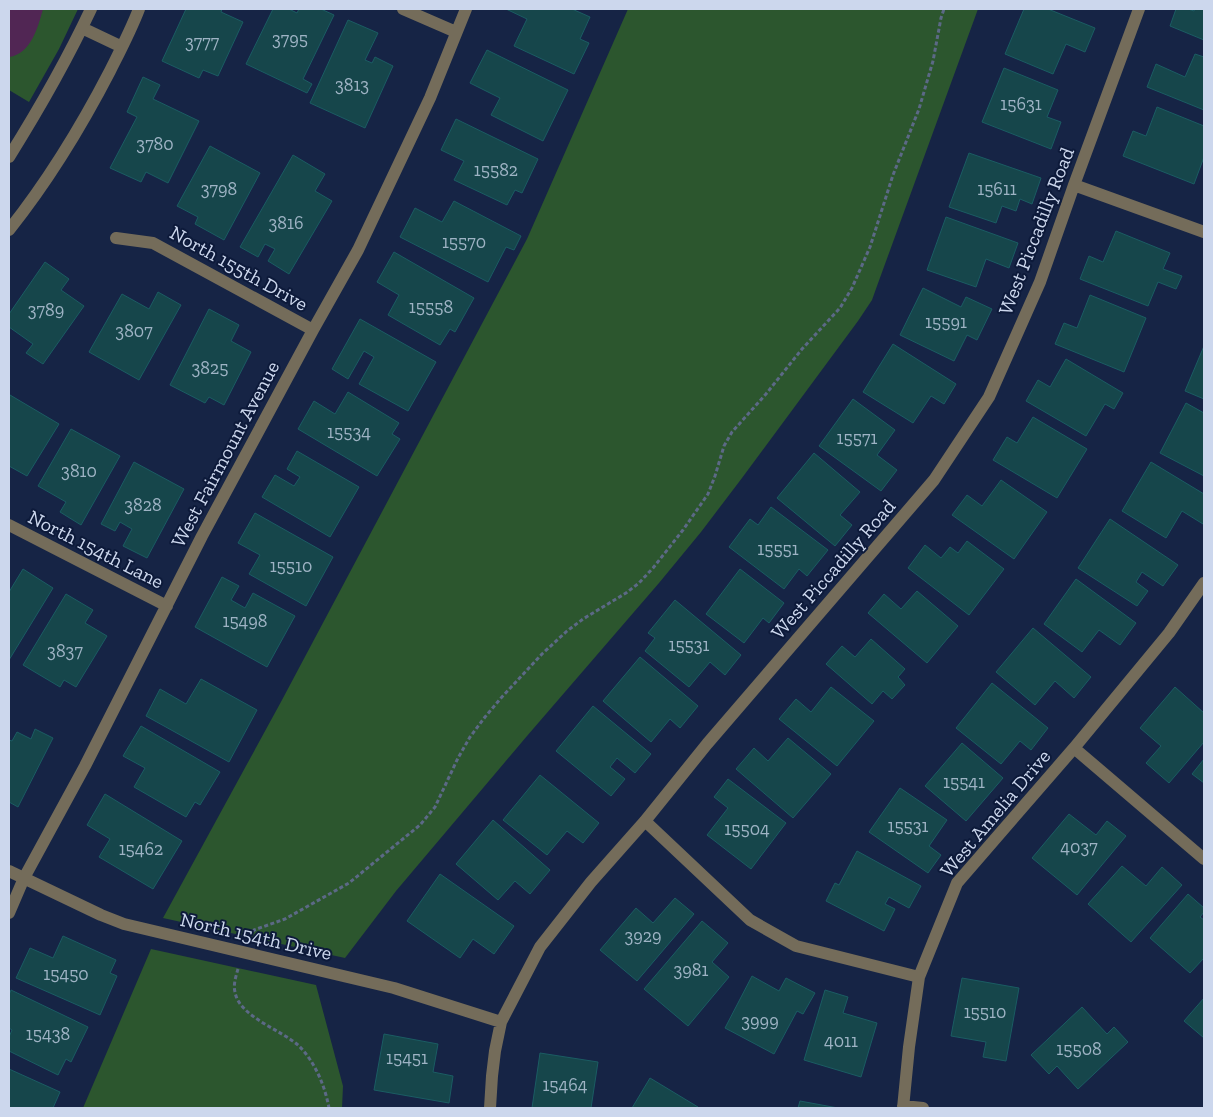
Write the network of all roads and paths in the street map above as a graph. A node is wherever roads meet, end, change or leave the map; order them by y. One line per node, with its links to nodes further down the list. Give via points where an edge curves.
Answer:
1 (91, 9): 7 (street)
2 (139, 9): 9 (street)
3 (404, 9): 8 (street)
4 (466, 9): 8 (street, West Fairmount Avenue)
5 (944, 9): 25 (path, via 919,109 870,247 849,294 834,316 732,432 708,494 683,530 639,583 567,631 501,698 470,737 435,807 420,826 344,886 286,919 254,930)
6 (1139, 9): 11 (street, West Piccadilly Road)
7 (82, 28): 9 (street); 10 (street)
8 (456, 32): 15 (street, West Fairmount Avenue, via 430,98 358,250)
9 (122, 47): 12 (street, via 55,165)
10 (9, 157)
11 (1074, 185): 13 (street); 20 (street, West Piccadilly Road, via 1040,282 989,397 934,480 706,744)
12 (9, 230)
13 (1204, 232)
14 (116, 238): 15 (street, North 155th Drive, via 154,243)
15 (313, 330): 18 (street, West Fairmount Avenue)
16 (9, 525): 18 (street, North 154th Lane)
17 (1204, 583): 19 (street, West Amelia Drive, via 1169,634)
18 (166, 606): 23 (street, West Fairmount Avenue)
19 (1074, 748): 21 (street); 27 (street, West Amelia Drive, via 957,883)
20 (645, 821): 27 (street, via 750,920 796,946); 28 (street, West Piccadilly Road, via 540,947)
21 (1204, 858)
22 (9, 871): 23 (street, North 154th Drive)
23 (24, 878): 24 (street, West Fairmount Avenue); 28 (street, North 154th Drive, via 124,924 394,988)
24 (9, 913)
25 (249, 936)
26 (238, 968): 30 (path, via 234,985 237,999 248,1012 306,1054 322,1082)
27 (919, 978): 29 (street, West Amelia Drive)
28 (501, 1022): 31 (street, West Piccadilly Road)
29 (903, 1107): 32 (street)
30 (329, 1108)
31 (490, 1108)
32 (923, 1108)

